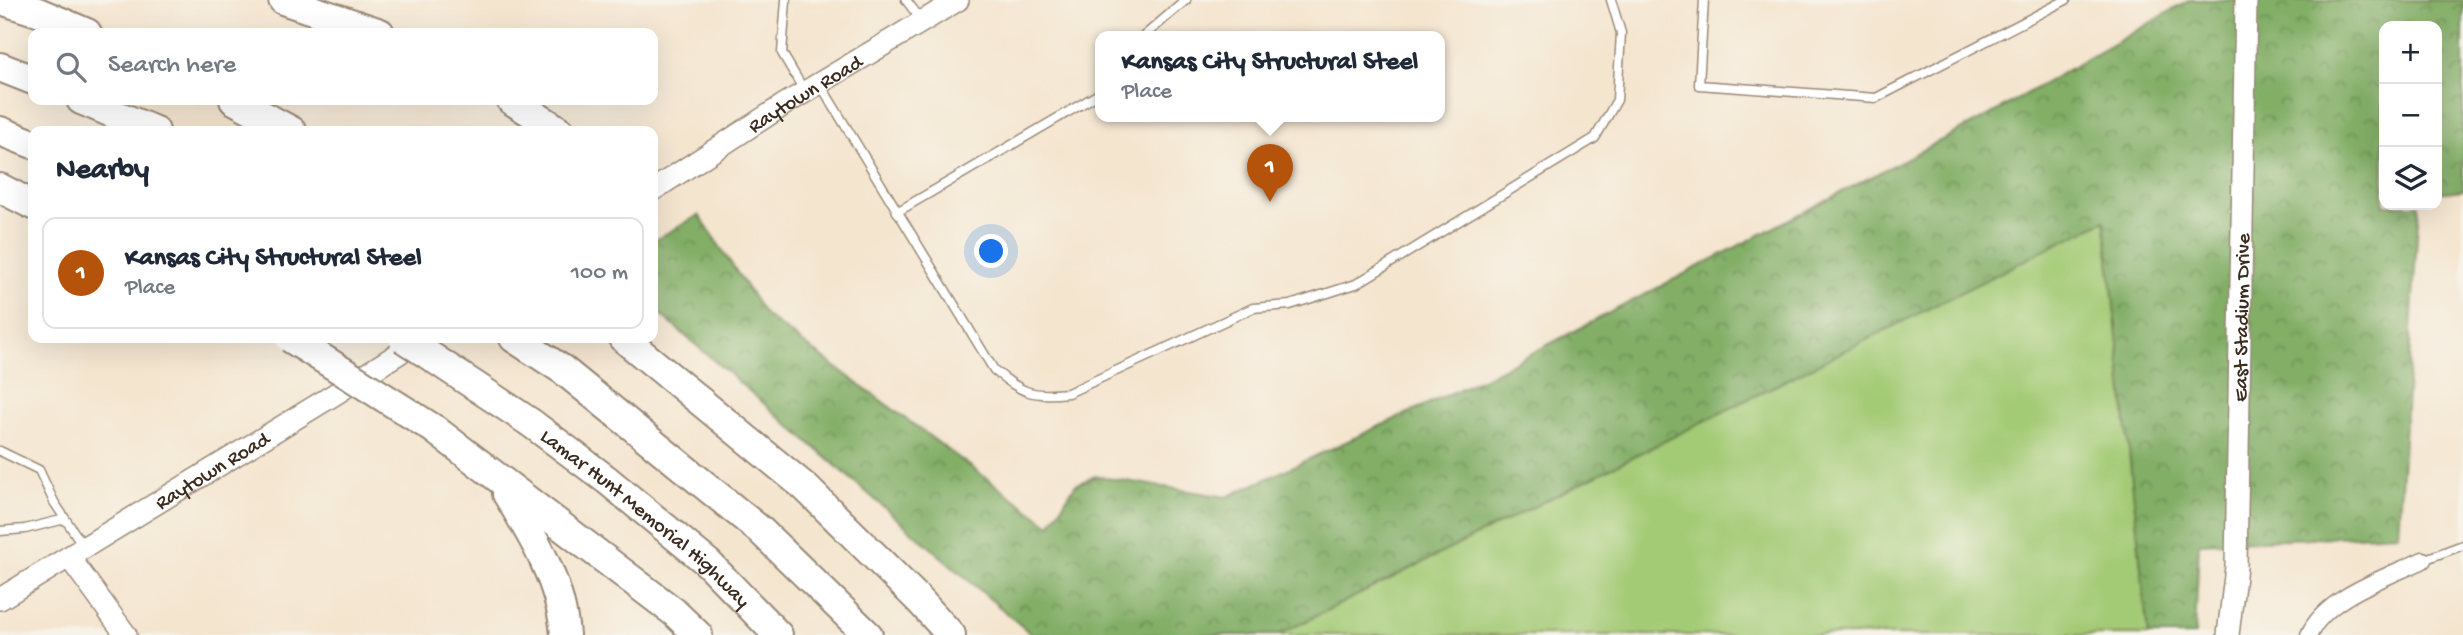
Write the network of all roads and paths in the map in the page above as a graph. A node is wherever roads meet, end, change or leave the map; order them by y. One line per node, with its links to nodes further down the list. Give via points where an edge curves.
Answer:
1 (1, 0): 12 (highway)
2 (283, 0): 13 (highway)
3 (786, 0): 17 (lane, via 782,53)
4 (906, 0): 11 (lane)
5 (958, 0): 11 (main road, Raytown Road)
6 (1186, 0): 14 (lane)
7 (1611, 0): 30 (lane, via 1620,33 1617,100 1595,138 1356,284 1290,304 1253,308 1068,393 1044,396 1021,391 993,370)
8 (1704, 0): 9 (lane, via 1699,85 1875,98)
9 (2066, 0)
10 (2246, 0): 50 (main road, East Stadium Drive, via 2236,567)
11 (922, 21): 17 (main road, Raytown Road)
12 (75, 28)
13 (365, 28)
14 (1150, 31)
15 (0, 67): 16 (highway)
16 (28, 78)
17 (812, 88): 27 (main road, Raytown Road); 30 (lane)
18 (1095, 96): 30 (lane)
19 (93, 105): 22 (highway)
20 (243, 105): 23 (highway)
21 (519, 105): 24 (highway)
22 (143, 126)
23 (283, 126)
24 (552, 126)
25 (0, 131): 26 (highway)
26 (28, 142)
27 (658, 187)
28 (0, 188): 29 (highway)
29 (28, 202)
30 (897, 212)
31 (298, 343): 37 (highway, bridge, via 434,429)
32 (411, 343): 47 (highway, Lamar Hunt Memorial Highway, bridge, via 607,480 708,563)
33 (415, 343): 41 (main road, Raytown Road)
34 (522, 343): 48 (highway, via 563,370 761,531)
35 (629, 343): 49 (highway, via 806,488)
36 (0, 451): 38 (lane, via 39,470)
37 (498, 480): 45 (highway, via 553,579); 46 (highway)
38 (65, 519): 39 (lane); 41 (lane)
39 (0, 531)
40 (2463, 545): 42 (lane)
41 (77, 552): 43 (main road, Raytown Road); 44 (main road)
42 (2423, 560): 51 (street, via 2339,601 2313,625)
43 (0, 599)
44 (126, 635)
45 (565, 635)
46 (698, 635)
47 (778, 635)
48 (868, 635)
49 (951, 635)
50 (2228, 635)
51 (2309, 635)

